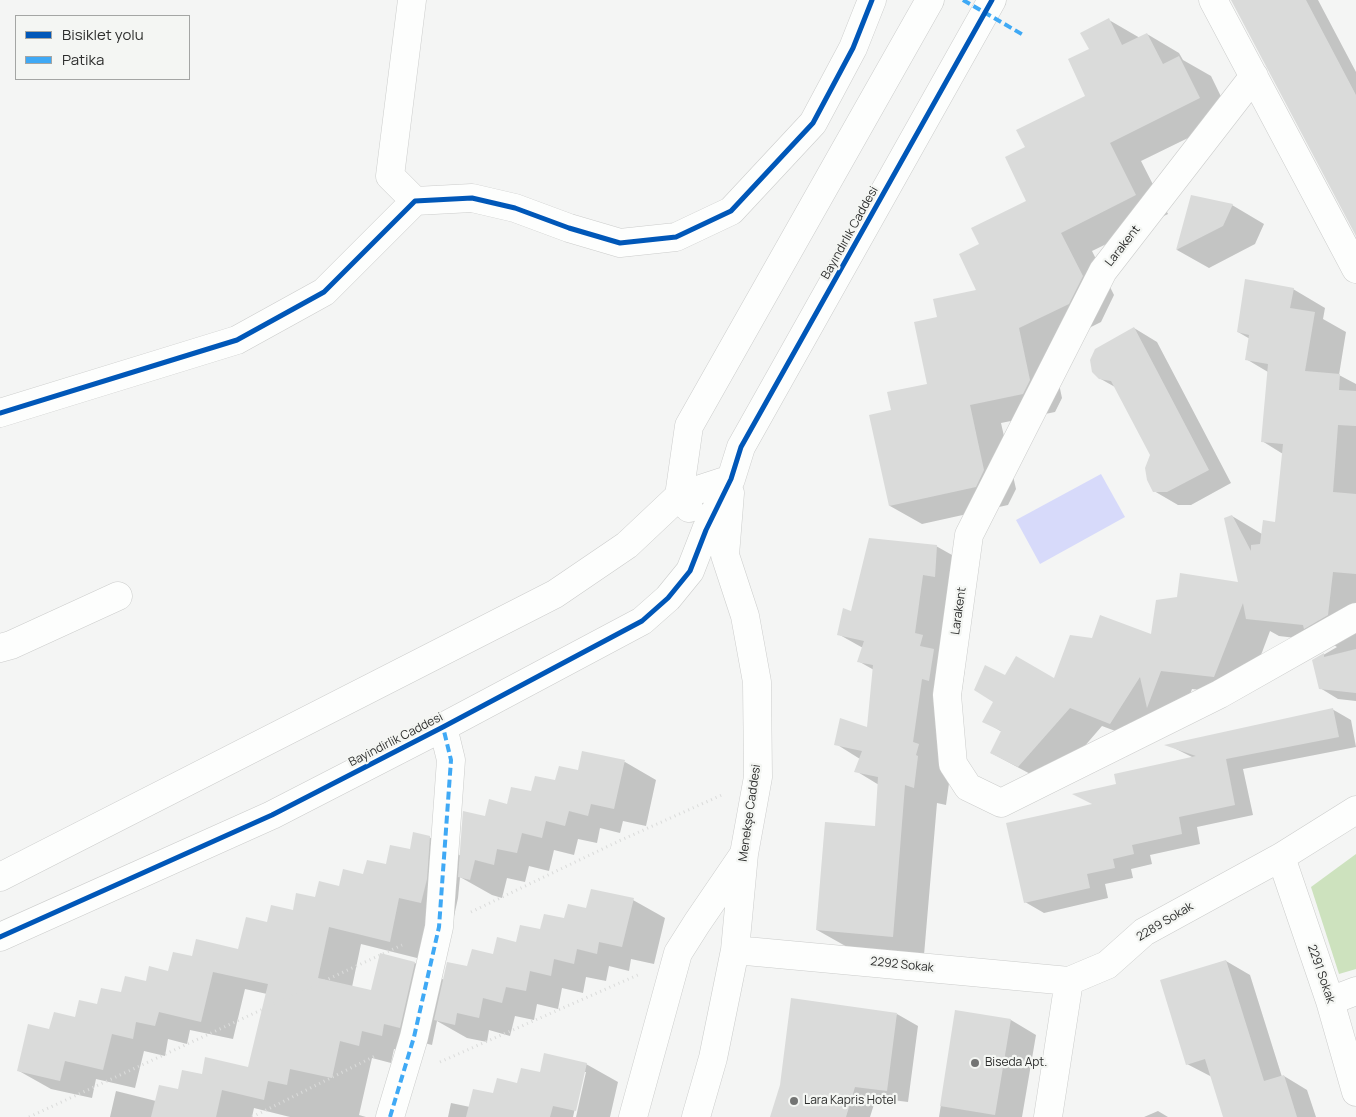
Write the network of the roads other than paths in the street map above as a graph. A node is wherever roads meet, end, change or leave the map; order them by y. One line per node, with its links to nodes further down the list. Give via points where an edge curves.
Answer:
1 (412, 0): 7 (street, via 390,176)
2 (872, 0): 7 (street, via 853,48 813,124 731,211 676,237 620,243 516,208 472,198)
3 (930, 0): 11 (street, via 689,426)
4 (992, 0): 10 (street, Bayındırlık Caddesi, via 741,447)
5 (1213, 0): 6 (street)
6 (1254, 76): 8 (street); 15 (street, Larakent, via 1103,271 969,535 948,695 952,764 968,787 1001,803 1220,694)
7 (415, 202): 9 (street, via 324,292 237,340)
8 (1356, 270)
9 (0, 413)
10 (731, 479): 11 (street); 12 (street, Bayindirlik Caddesi); 13 (street, Menekşe Caddesi)
11 (679, 496): 12 (street); 21 (street, via 627,545 555,594)
12 (706, 530): 13 (street); 17 (street, Bayindirlik Caddesi, via 690,571 668,598 642,621)
13 (725, 555): 19 (street, Menekşe Caddesi, via 745,616 757,682 758,777)
14 (118, 596): 16 (street)
15 (1356, 617)
16 (0, 648)
17 (443, 727): 22 (street, Bayindirlik Caddesi, via 272,815); 28 (street, via 451,760 439,928 414,1037)
18 (1356, 810): 20 (street, 2289 Sokak)
19 (744, 854): 23 (street, Menekşe Caddesi); 29 (street, via 678,953)
20 (1281, 857): 24 (street, 2289 Sokak, via 1144,932 1107,965); 26 (street, 2291 Sokak)
21 (0, 877)
22 (0, 934)
23 (735, 950): 24 (street, 2292 Sokak); 30 (street, Menekşe Caddesi, via 713,1058)
24 (1069, 981): 31 (street)
25 (1356, 991): 26 (street)
26 (1330, 1001): 27 (street, 2291 Sokak)
27 (1356, 1092)
28 (390, 1117)
29 (633, 1117)
30 (696, 1117)
31 (1048, 1117)

